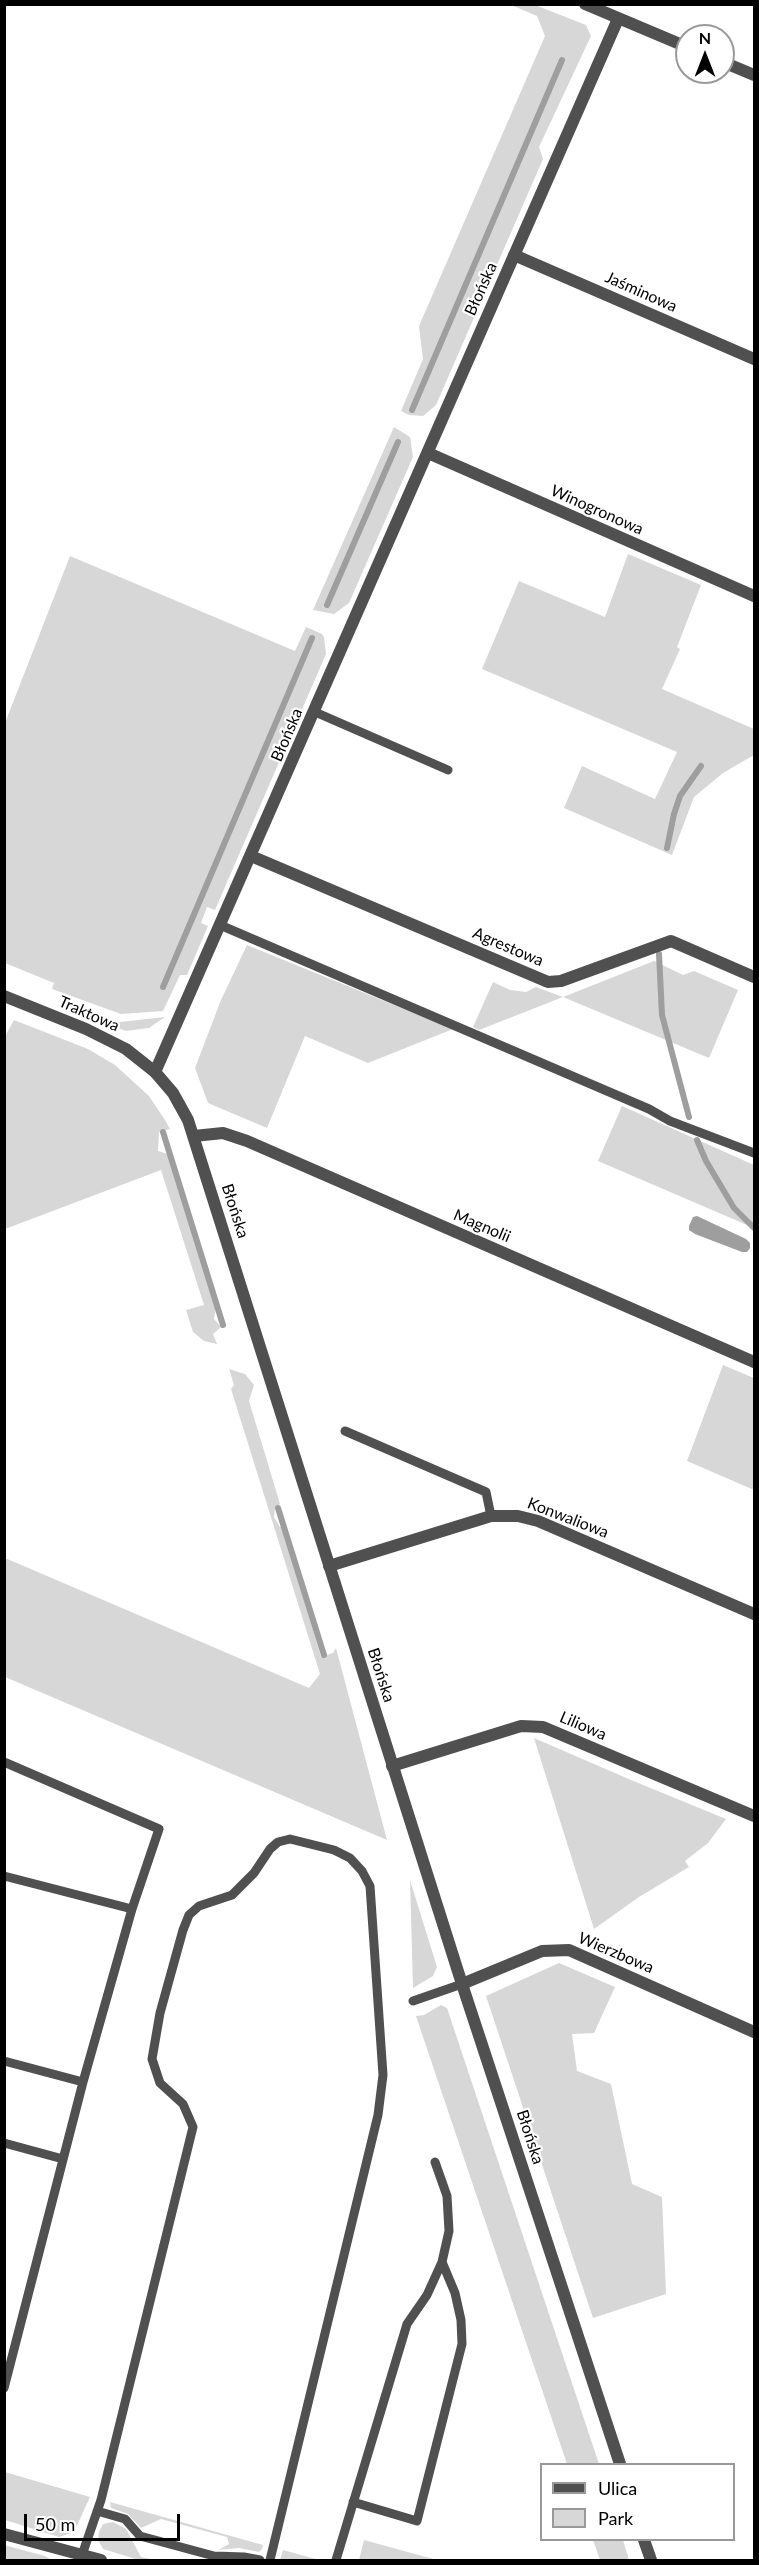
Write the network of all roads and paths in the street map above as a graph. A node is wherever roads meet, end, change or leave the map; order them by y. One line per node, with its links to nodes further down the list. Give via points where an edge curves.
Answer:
1 (585, 4): 2 (street)
2 (618, 19): 3 (street); 6 (street, Błońska)
3 (675, 42)
4 (735, 67): 5 (street)
5 (754, 75)
6 (514, 255): 7 (street, Jaśminowa); 8 (street, Błońska)
7 (754, 359)
8 (428, 453): 9 (street, Winogronowa); 10 (street, Błońska)
9 (754, 596)
10 (315, 712): 11 (lane); 12 (street, Błońska)
11 (448, 770)
12 (251, 856): 13 (street, Błońska); 14 (street, Agrestowa, via 548,982 561,981 670,941)
13 (220, 926): 16 (street, Błońska); 18 (lane, via 670,1121)
14 (754, 977)
15 (4, 996): 16 (street, Traktowa, via 107,1038)
16 (155, 1072): 17 (street, Błońska, via 182,1106)
17 (194, 1136): 19 (street, Magnolii, via 222,1133 247,1141); 22 (street, Błońska)
18 (754, 1153)
19 (754, 1362)
20 (345, 1431): 21 (lane, via 486,1492)
21 (491, 1516): 22 (street, Konwaliowa); 23 (street, Konwaliowa, via 538,1521)
22 (329, 1566): 25 (street, Błońska)
23 (754, 1614)
24 (4, 1762): 28 (lane, via 159,1829)
25 (392, 1766): 26 (street, Liliowa, via 521,1726 543,1727); 29 (street, Błońska)
26 (754, 1816)
27 (4, 1876): 28 (lane)
28 (132, 1909): 33 (lane)
29 (462, 1984): 30 (lane); 31 (street, Wierzbowa, via 543,1951 569,1950); 39 (street, Błońska)
30 (413, 2001)
31 (754, 2032)
32 (4, 2061): 33 (lane)
33 (83, 2082): 35 (lane)
34 (4, 2143): 35 (lane)
35 (63, 2159): 38 (lane)
36 (435, 2162): 37 (lane, via 447,2196 449,2231)
37 (442, 2262): 40 (lane, via 427,2295 406,2324); 40 (lane, via 455,2293 462,2344 417,2521)
38 (4, 2388)
39 (620, 2463)
40 (353, 2502): 48 (lane)
41 (97, 2511): 44 (lane); 46 (lane, via 125,2519 140,2536 214,2556); 47 (lane, via 193,2127 183,2104 160,2083 152,2059 183,1930 189,1915 200,1906 232,1895 242,1886 278,1842 308,1842 350,1858 370,1886 382,2092)
42 (4, 2534): 44 (street)
43 (644, 2541): 49 (street)
44 (74, 2556): 45 (street)
45 (101, 2560)
46 (260, 2560)
47 (270, 2560)
48 (336, 2560)
49 (651, 2560)

